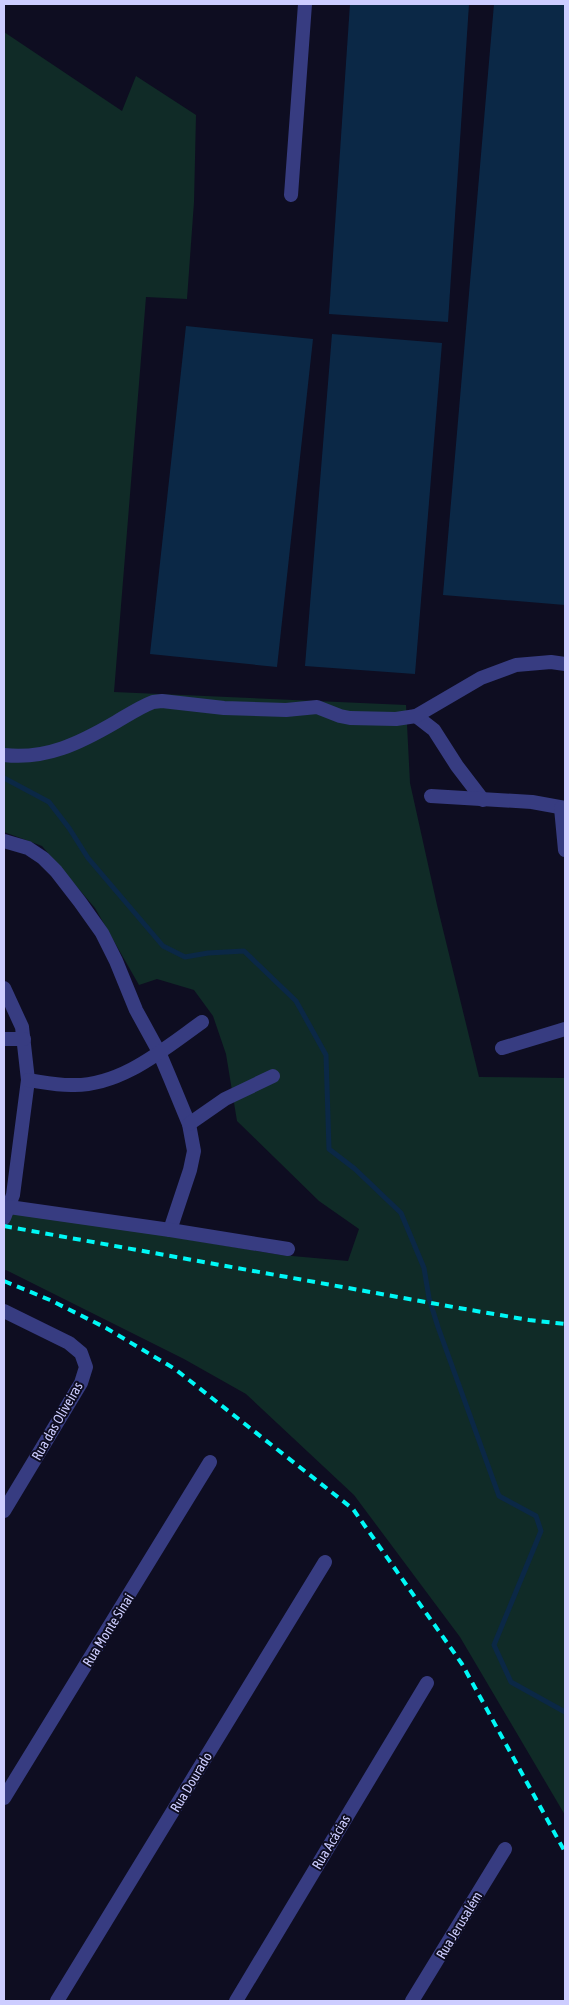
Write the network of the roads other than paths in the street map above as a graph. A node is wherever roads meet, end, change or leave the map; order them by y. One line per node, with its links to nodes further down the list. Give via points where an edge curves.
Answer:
1 (305, 4): 2 (street)
2 (292, 195)
3 (565, 664): 4 (street, via 516,665 481,678)
4 (416, 716): 5 (street, via 396,720 350,718 317,708 224,708 162,701 144,706 86,740 63,749 41,755); 7 (street, via 434,730)
5 (4, 755)
6 (430, 796): 7 (street)
7 (483, 800): 8 (street, via 532,802)
8 (563, 808): 10 (street)
9 (4, 842): 17 (street, via 28,848 43,858 80,902 102,933 136,1010)
10 (565, 850)
11 (4, 988): 15 (street, via 22,1026)
12 (202, 1022): 17 (street)
13 (565, 1029): 16 (street)
14 (4, 1039): 15 (street)
15 (24, 1040): 19 (street)
16 (502, 1048)
17 (159, 1052): 19 (street, via 127,1072 99,1082 72,1086); 20 (street)
18 (273, 1076): 20 (street, via 225,1099)
19 (28, 1080): 21 (street)
20 (190, 1124): 22 (street, via 194,1151)
21 (7, 1204): 22 (street)
22 (170, 1230): 23 (street)
23 (288, 1249)
24 (4, 1311): 26 (street, Rua das Oliveiras, via 69,1342 81,1353 86,1367 81,1383)
25 (210, 1462): 29 (street, Rua Monte Sinai)
26 (4, 1511)
27 (325, 1562): 31 (street, Rua Dourado)
28 (427, 1683): 32 (street, Rua Acácias)
29 (4, 1798)
30 (505, 1849): 33 (street, Rua Jerusalém)
31 (57, 2001)
32 (236, 2001)
33 (412, 2001)

